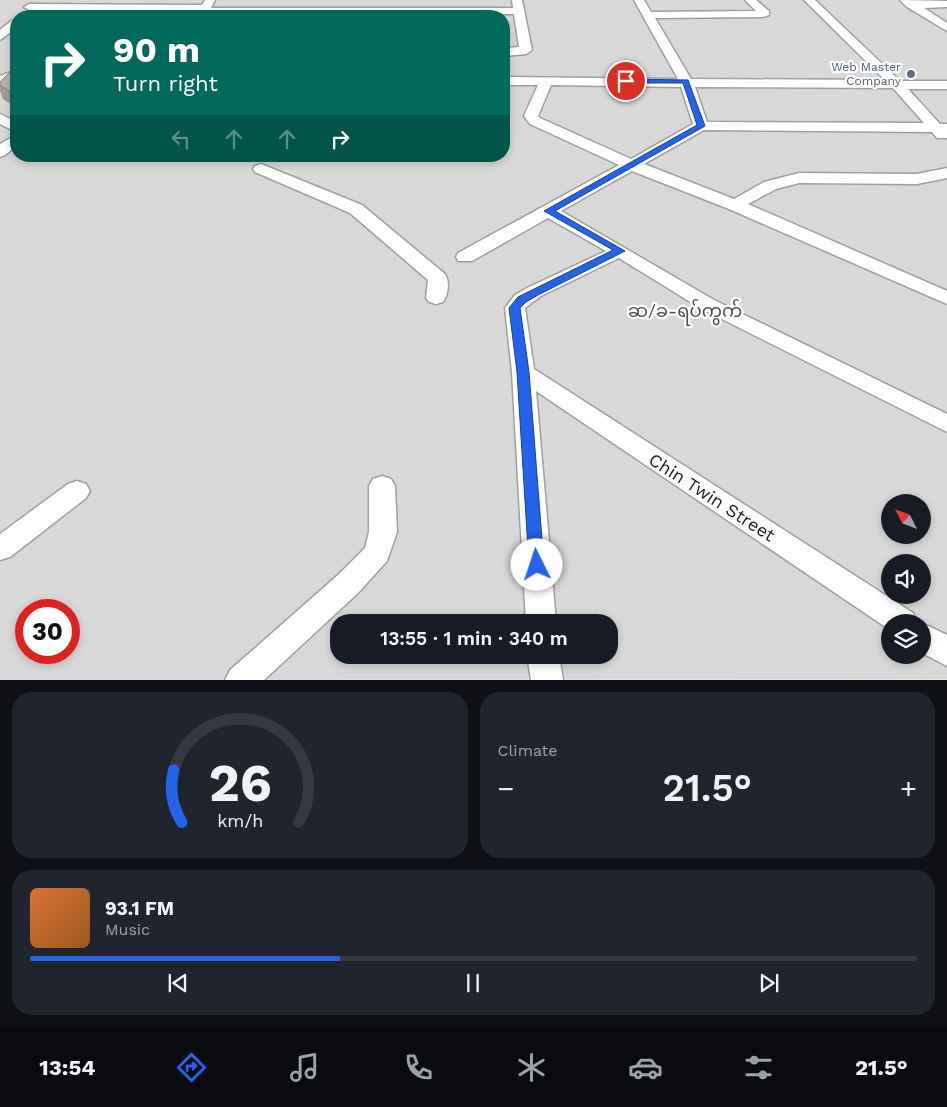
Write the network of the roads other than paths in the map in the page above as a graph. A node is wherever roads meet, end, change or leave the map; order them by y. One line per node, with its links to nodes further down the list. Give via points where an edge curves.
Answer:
1 (39, 0): 7 (street, via 29,7)
2 (638, 0): 10 (street)
3 (750, 0): 10 (street, via 765,12)
4 (809, 0): 18 (street)
5 (908, 2): 6 (street); 12 (street)
6 (947, 4)
7 (206, 6): 9 (street)
8 (518, 6): 9 (street); 14 (street, via 526,50)
9 (332, 9)
10 (646, 15): 17 (street)
11 (10, 28): 13 (street)
12 (947, 28)
13 (0, 36)
14 (510, 51)
15 (510, 81): 16 (street)
16 (546, 81): 17 (street); 26 (street, via 532,119)
17 (686, 81): 18 (street); 20 (street)
18 (896, 84): 19 (street); 21 (street)
19 (947, 85)
20 (701, 126): 21 (street); 26 (street)
21 (942, 128): 22 (street)
22 (947, 141)
23 (10, 144): 24 (street)
24 (0, 152)
25 (254, 162): 32 (street, via 356,209 438,278)
26 (632, 165): 28 (street); 29 (street)
27 (947, 173): 28 (street, via 917,179 800,178 770,185)
28 (735, 205): 33 (street)
29 (548, 211): 30 (street); 31 (street)
30 (620, 251): 34 (street, via 522,299 515,308); 35 (street, via 707,304)
31 (465, 257)
32 (436, 298)
33 (947, 298)
34 (523, 372): 39 (street); 40 (street, Chin Twin Street)
35 (947, 424)
36 (382, 486): 44 (street, via 383,532 377,552 348,584)
37 (77, 491): 38 (street)
38 (0, 549)
39 (540, 614)
40 (890, 614)
41 (931, 642): 42 (street)
42 (947, 652)
43 (545, 664): 45 (street)
44 (241, 680)
45 (548, 680)

